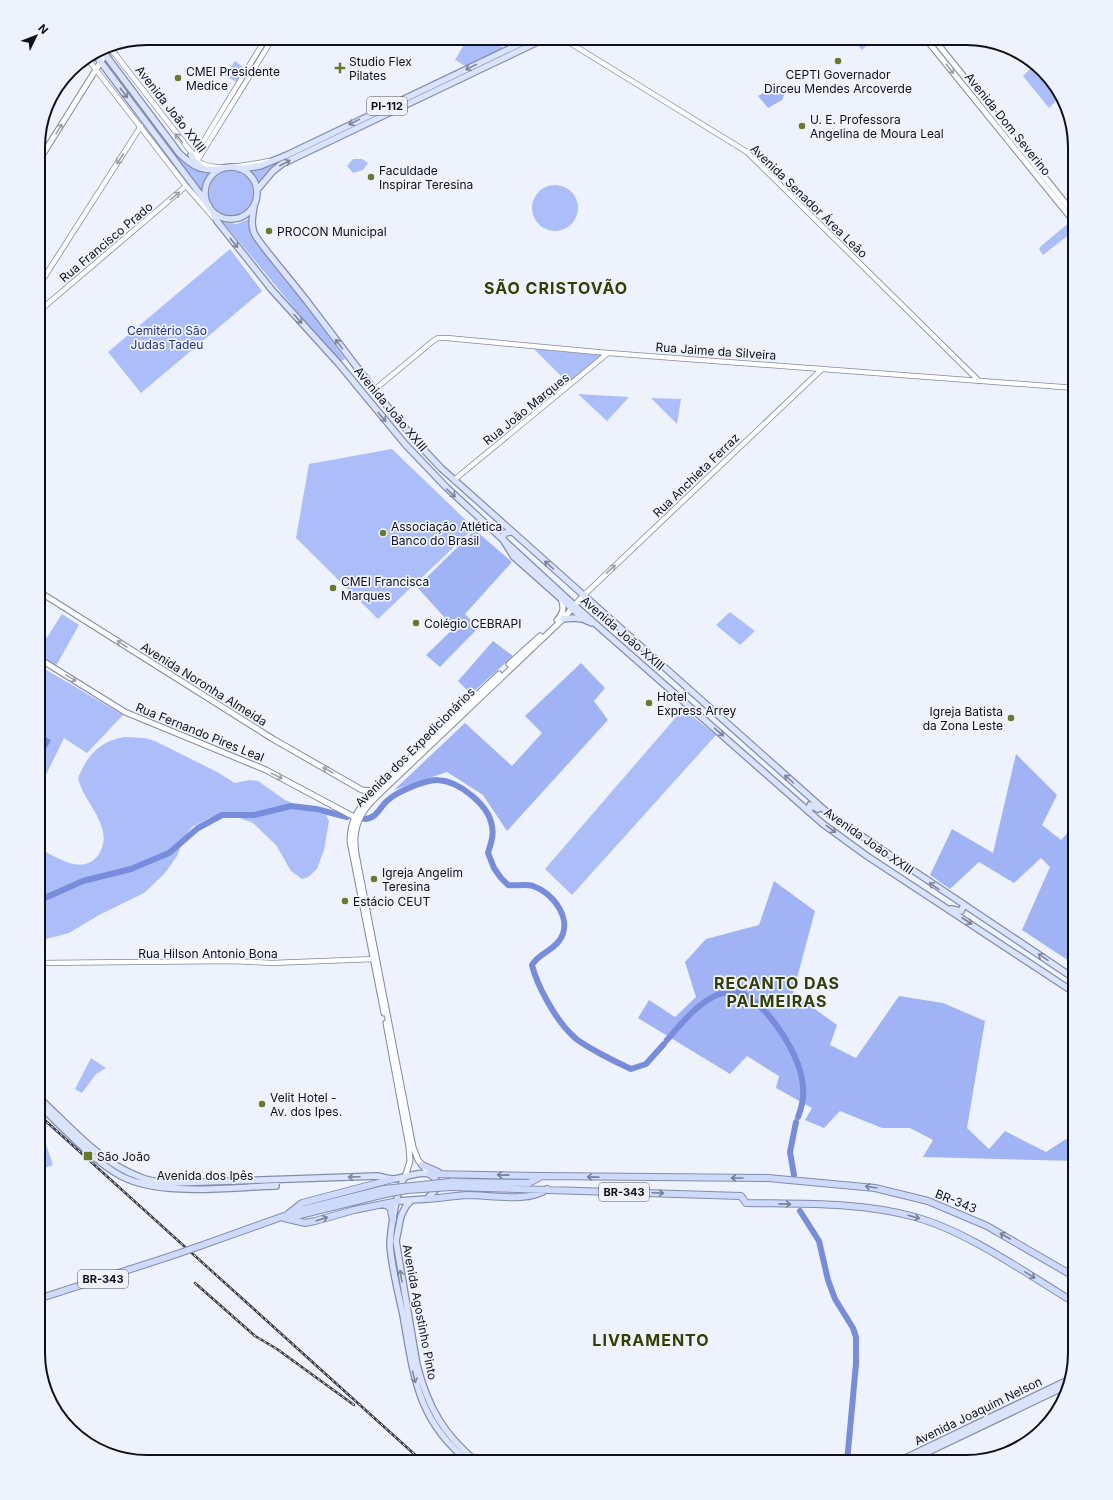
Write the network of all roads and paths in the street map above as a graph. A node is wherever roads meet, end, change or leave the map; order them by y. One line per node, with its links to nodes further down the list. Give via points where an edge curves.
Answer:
1 (262, 45): 17 (street)
2 (268, 45): 17 (street)
3 (517, 45): 18 (main road, PI-112, one-way to 18)
4 (531, 45): 23 (main road, PI-112, one-way to 4, via 282,164)
5 (575, 45): 41 (street, Avenida Senador Área Leão, via 747,152)
6 (931, 45): 30 (main road, Avenida Dom Severino, one-way to 30)
7 (939, 45): 27 (main road, Avenida Dom Severino)
8 (112, 51): 9 (main road, Avenida João XXIII)
9 (115, 54): 17 (street, Avenida João XXIII, one-way to 9)
10 (105, 55): 13 (main road); 22 (main road, Avenida João XXIII, via 179,153 192,165)
11 (98, 58): 13 (main road, Avenida João XXIII)
12 (91, 62): 14 (street, Avenida João XXIII)
13 (100, 62): 14 (main road); 19 (main road, Avenida João XXIII, one-way to 19)
14 (96, 69): 15 (street, Avenida João XXIII); 16 (main road, one-way to 14)
15 (141, 126): 24 (street, Avenida João XXIII); 33 (street, one-way to 33)
16 (45, 151)
17 (194, 158): 18 (street, Avenida João XXIII, via 206,165 222,166); 22 (main road, via 197,164)
18 (275, 160): 20 (main road, PI-112, via 253,168)
19 (177, 164): 26 (main road); 29 (main road, Avenida João XXIII)
20 (240, 168): 21 (main road); 25 (main road, via 252,177)
21 (221, 169): 22 (main road, Avenida João XXIII); 29 (main road, via 213,174 207,185 206,197)
22 (208, 170)
23 (266, 179): 25 (main road, PI-112); 32 (main road, via 257,207 255,225)
24 (186, 186): 26 (street, Avenida João XXIII); 34 (street, Rua Francisco Prado, one-way to 24)
25 (257, 190): 28 (main road)
26 (197, 197): 31 (street, Avenida João XXIII)
27 (1068, 206)
28 (254, 207): 29 (main road, via 247,214 234,219 224,218); 32 (main road, Avenida João XXIII, via 253,230)
29 (211, 209): 31 (main road, Avenida João XXIII)
30 (1068, 214)
31 (217, 222): 37 (main road, Avenida João XXIII, one-way to 37, via 272,290)
32 (272, 256): 36 (main road, Avenida João XXIII, one-way to 32)
33 (45, 276)
34 (45, 306)
35 (608, 353): 39 (street, Rua Jaime da Silveira); 43 (street, Rua Jaime da Silveira, via 438,338); 44 (street, Rua João Marques)
36 (349, 358): 37 (main road); 38 (main road, Avenida João XXIII)
37 (339, 364): 40 (main road, Avenida João XXIII)
38 (356, 368): 40 (main road, via 350,368); 43 (main road, Avenida João XXIII)
39 (822, 369): 41 (street, Rua Jaime da Silveira); 50 (street, Rua Anchieta Ferraz, one-way to 39)
40 (346, 373): 46 (main road, Avenida João XXIII, one-way to 46, via 414,454)
41 (979, 381): 42 (street, Rua Jaime da Silveira)
42 (1068, 387)
43 (374, 390): 44 (main road, Avenida João XXIII, via 423,449)
44 (454, 480): 45 (main road, Avenida João XXIII)
45 (501, 524): 46 (main road); 47 (main road, Avenida João XXIII)
46 (493, 530): 48 (main road, Avenida João XXIII)
47 (511, 532): 48 (main road, via 505,533); 50 (main road, Avenida João XXIII, one-way to 47)
48 (502, 538): 51 (main road, via 514,557); 52 (main road, Avenida João XXIII)
49 (45, 595): 62 (main road, Avenida Noronha Almeida, one-way to 49, via 273,739)
50 (583, 596): 52 (main road, Avenida dos Expedicionários); 56 (main road, Avenida João XXIII)
51 (561, 598): 52 (main road); 53 (main road)
52 (572, 606): 53 (main road, Avenida dos Expedicionários); 54 (main road); 55 (main road, Avenida João XXIII)
53 (562, 618): 54 (main road); 64 (main road, Avenida dos Expedicionários); 65 (main road, Avenida dos Expedicionários)
54 (585, 620): 55 (main road)
55 (598, 625): 58 (main road, Avenida João XXIII)
56 (652, 657): 58 (main road, via 651,664); 59 (main road, Avenida João XXIII)
57 (45, 662): 68 (main road, Rua Fernando Pires Leal, one-way to 68, via 125,712 266,770)
58 (646, 667): 60 (main road, Avenida João XXIII)
59 (663, 667): 60 (main road, via 658,669); 63 (main road, Avenida João XXIII, one-way to 59)
60 (655, 675): 61 (main road, Avenida João XXIII, one-way to 61)
61 (779, 786): 63 (main road, via 796,797 801,795); 66 (main road, Avenida João XXIII)
62 (362, 790): 64 (main road); 65 (main road)
63 (801, 790): 67 (main road, Avenida João XXIII)
64 (375, 791): 65 (main road, Avenida dos Expedicionários)
65 (367, 802): 68 (main road, Avenida dos Expedicionários)
66 (809, 812): 67 (main road, via 808,806 811,804); 70 (main road, Avenida João XXIII, one-way to 70, via 867,856)
67 (829, 814): 69 (main road, Avenida João XXIII, one-way to 67)
68 (356, 818): 71 (main road, Avenida dos Expedicionários, via 355,846)
69 (964, 905): 70 (main road, via 960,911); 73 (main road, Avenida João XXIII, one-way to 69)
70 (947, 908): 74 (main road, Avenida João XXIII, one-way to 74)
71 (375, 959): 72 (street, Rua Hilson Antonio Bona, via 272,963); 77 (main road, Avenida dos Expedicionários)
72 (45, 963)
73 (1068, 974)
74 (1068, 988)
75 (45, 1102): 84 (main road, Avenida dos Ipês, via 108,1160 141,1178 173,1183)
76 (45, 1110): 84 (main road, Avenida dos Ipês, via 107,1166 121,1176 138,1183 192,1188 276,1186)
77 (411, 1147): 78 (main road); 82 (main road, via 410,1161)
78 (422, 1165): 79 (main road); 80 (highway)
79 (430, 1174): 80 (highway); 82 (main road); 88 (main road, via 435,1178 437,1188)
80 (456, 1175): 81 (highway, one-way to 80)
81 (542, 1176): 85 (highway, BR-343 / BR-343, via 529,1183); 94 (highway, BR-343, one-way to 81, via 988,1226 928,1201 875,1188 790,1179)
82 (404, 1177): 83 (main road, Avenida dos Ipês); 87 (main road)
83 (393, 1179): 84 (main road, Avenida dos Ipês, one-way to 84, via 378,1176); 92 (highway, via 302,1203)
84 (276, 1180)
85 (507, 1185): 86 (highway, BR-343); 92 (highway, BR-343, bridge, via 451,1184 384,1191 301,1210)
86 (547, 1189): 88 (highway, via 541,1194 528,1196 469,1195); 96 (highway, BR-343, one-way to 96, via 741,1196 746,1203 858,1206 916,1218 963,1238)
87 (399, 1190): 89 (main road); 90 (main road, Avenida Agostinho Pinto)
88 (427, 1199): 89 (main road)
89 (412, 1200): 90 (main road); 100 (main road, Avenida Agostinho Pinto, one-way to 89, via 441,1425 428,1402 419,1371 396,1241 403,1211)
90 (398, 1201): 91 (highway); 93 (main road, Avenida Agostinho Pinto)
91 (382, 1204): 92 (highway, one-way to 91, via 306,1223); 93 (highway, via 390,1207)
92 (284, 1218): 95 (highway, BR-343, bridge)
93 (393, 1220): 99 (main road, Avenida Agostinho Pinto, one-way to 99, via 390,1235 391,1252 418,1392 439,1432)
94 (1068, 1273)
95 (45, 1297)
96 (1068, 1299)
97 (1063, 1384): 101 (main road, Avenida Joaquim Nelson)
98 (1062, 1386): 102 (main road, Avenida Joaquim Nelson)
99 (461, 1455)
100 (469, 1455)
101 (912, 1455)
102 (922, 1455)

